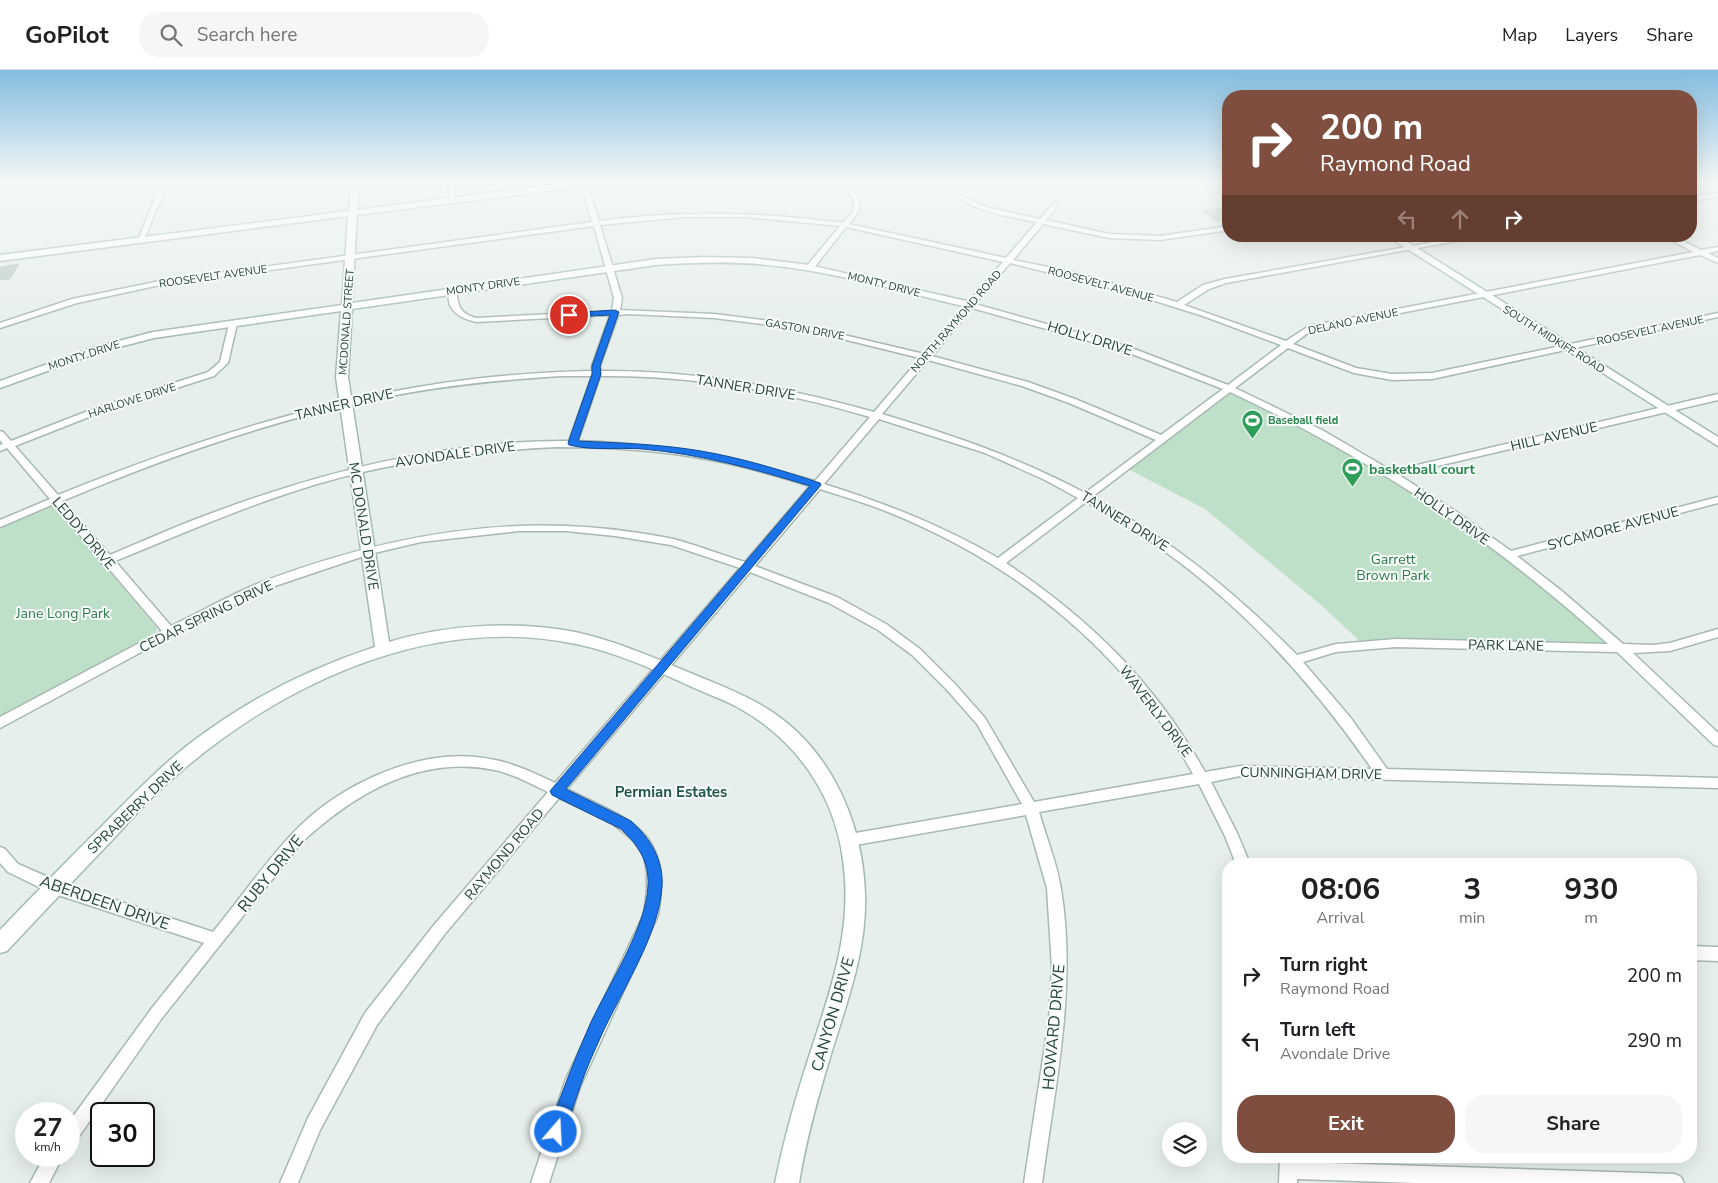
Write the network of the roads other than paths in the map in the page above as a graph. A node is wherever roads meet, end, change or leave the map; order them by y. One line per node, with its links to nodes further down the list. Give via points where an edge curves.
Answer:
1 (144, 233): 11 (street)
2 (198, 233): 11 (street)
3 (351, 233): 18 (street, MCDONALD STREET)
4 (524, 233): 18 (street, ROOSEVELT AVENUE)
5 (599, 233): 23 (street)
6 (838, 233): 22 (street)
7 (881, 233): 20 (street, ROOSEVELT AVENUE)
8 (1032, 233): 20 (street, NORTH RAYMOND ROAD)
9 (1097, 233): 10 (street, via 1138,238)
10 (1194, 233)
11 (141, 240): 19 (street)
12 (1400, 242): 15 (street, SOUTH MIDKIFF ROAD)
13 (1448, 242): 15 (street)
14 (1679, 242): 17 (street)
15 (1410, 249): 25 (street, SOUTH MIDKIFF ROAD); 27 (street, via 1225,281 1206,287)
16 (1718, 250): 17 (street, DELANO AVENUE)
17 (1700, 253): 21 (street); 25 (street, DELANO AVENUE)
18 (350, 257): 28 (street, MCDONALD STREET); 32 (street, ROOSEVELT AVENUE, via 123,290 56,307)
19 (0, 258)
20 (1008, 261): 26 (street, NORTH RAYMOND ROAD); 27 (street, ROOSEVELT AVENUE)
21 (1718, 261)
22 (810, 267): 23 (street, MONTY DRIVE, via 748,260 707,260); 26 (street, MONTY DRIVE)
23 (610, 268): 24 (street, MONTY DRIVE); 29 (street, via 618,298)
24 (453, 291): 28 (street, MONTY DRIVE); 29 (street, GASTON DRIVE, via 455,310 461,316 476,320)
25 (1484, 294): 33 (street, DELANO AVENUE, via 1313,327); 34 (street, SOUTH MIDKIFF ROAD)
26 (970, 305): 35 (street, NORTH RAYMOND ROAD); 38 (street, HOLLY DRIVE, via 1097,339)
27 (1178, 305): 33 (street, ROOSEVELT AVENUE)
28 (347, 307): 31 (street, MONTY DRIVE); 40 (street, MCDONALD STREET, via 342,370)
29 (615, 312): 35 (street, GASTON DRIVE, via 703,315 783,324); 36 (street, via 596,366)
30 (1718, 315): 34 (street, ROOSEVELT AVENUE)
31 (233, 324): 37 (street, MONTY DRIVE, via 118,344); 47 (street, HARLOWE DRIVE, via 224,363 212,373 96,411)
32 (0, 326)
33 (1287, 344): 34 (street, ROOSEVELT AVENUE, via 1354,370 1412,378); 38 (street, DELANO AVENUE)
34 (1567, 348): 41 (street, SOUTH MIDKIFF ROAD)
35 (925, 356): 42 (street, NORTH RAYMOND ROAD); 44 (street, GASTON DRIVE, via 1033,387)
36 (597, 374): 40 (street, TANNER DRIVE, via 486,379); 42 (street, TANNER DRIVE, via 675,376 744,384); 46 (street)
37 (0, 385)
38 (1228, 389): 44 (street, DELANO AVENUE); 49 (street, HOLLY DRIVE, via 1308,428)
39 (1718, 397): 41 (street, HILL AVENUE)
40 (345, 402): 48 (street, MC DONALD DRIVE); 52 (street, TANNER DRIVE, via 216,438)
41 (1666, 409): 45 (street, SOUTH MIDKIFF ROAD); 49 (street, HILL AVENUE)
42 (876, 416): 50 (street, RAYMOND ROAD); 51 (street, TANNER DRIVE, via 987,450)
43 (0, 434): 47 (street, LEDDY DRIVE)
44 (1162, 439): 51 (street, DELANO AVENUE)
45 (1718, 442)
46 (573, 443): 48 (street, AVONDALE DRIVE, via 468,450); 50 (street, AVONDALE DRIVE, via 642,446 701,454 758,466)
47 (5, 446): 52 (street, LEDDY DRIVE)
48 (355, 471): 55 (street, MC DONALD DRIVE); 57 (street, AVONDALE DRIVE, via 238,506)
49 (1390, 474): 56 (street, HOLLY DRIVE)
50 (816, 485): 58 (street, WAVERLY DRIVE, via 915,519); 59 (street, RAYMOND ROAD)
51 (1087, 497): 58 (street, DELANO AVENUE); 64 (street, TANNER DRIVE, via 1141,528 1192,565 1243,608)
52 (56, 499): 54 (street, TANNER DRIVE); 57 (street, LEDDY DRIVE)
53 (1718, 500): 56 (street, SYCAMORE AVENUE)
54 (0, 524)
55 (368, 552): 59 (street, CEDAR SPRING DRIVE, via 421,539 472,532 566,528 672,542); 60 (street, CEDAR SPRING DRIVE, via 265,585); 63 (street, MC DONALD DRIVE)
56 (1508, 555): 62 (street, HOLLY DRIVE)
57 (106, 561): 60 (street, LEDDY DRIVE)
58 (1000, 562): 69 (street, WAVERLY DRIVE, via 1067,611 1119,661 1167,720)
59 (747, 567): 65 (street, RAYMOND ROAD); 72 (street, HOWARD DRIVE, via 833,600 882,627 916,652 981,721)
60 (169, 632): 66 (street, CEDAR SPRING DRIVE)
61 (1718, 633): 62 (street, PARK LANE, via 1666,648)
62 (1620, 648): 64 (street, PARK LANE, via 1396,643 1336,648); 67 (street, HOLLY DRIVE)
63 (383, 650): 65 (street, SPRABERRY DRIVE, via 456,635 529,632 597,644); 76 (street, SPRABERRY DRIVE, via 295,685 219,730 160,778)
64 (1295, 660): 68 (street, TANNER DRIVE, via 1345,720)
65 (662, 667): 71 (street, RAYMOND ROAD); 73 (street, CANYON DRIVE, via 744,703 776,725 808,755 834,796)
66 (0, 723)
67 (1718, 741)
68 (1383, 774): 69 (street, CUNNINGHAM DRIVE, via 1246,771); 70 (street, CUNNINGHAM DRIVE)
69 (1203, 778): 72 (street, CUNNINGHAM DRIVE); 75 (street, WAVERLY DRIVE)
70 (1718, 783)
71 (557, 791): 77 (street, RUBY DRIVE, via 508,769 476,763 432,764 376,781 327,810 297,838); 85 (street, RAYMOND ROAD, via 439,930 371,1019 314,1124); 86 (street, RUBY DRIVE, via 634,832 647,847 655,885 648,921 572,1085)
72 (1031, 808): 73 (street, CUNNINGHAM DRIVE); 88 (street, HOWARD DRIVE, via 1054,888 1060,968 1056,1028)
73 (850, 840): 87 (street, CANYON DRIVE, via 855,894 853,939 846,976 800,1124)
74 (0, 853): 76 (street, ABERDEEN DRIVE, via 13,868)
75 (1241, 858)
76 (54, 887): 77 (street, ABERDEEN DRIVE); 78 (street, SPRABERRY DRIVE)
77 (216, 940): 81 (street, RUBY DRIVE, via 156,1013)
78 (0, 944)
79 (1697, 953): 80 (street)
80 (1718, 954)
81 (80, 1120)
82 (48, 1167): 84 (street)
83 (1288, 1170): 89 (street)
84 (39, 1183)
85 (289, 1183)
86 (540, 1183)
87 (788, 1183)
88 (1033, 1183)
89 (1675, 1183)

